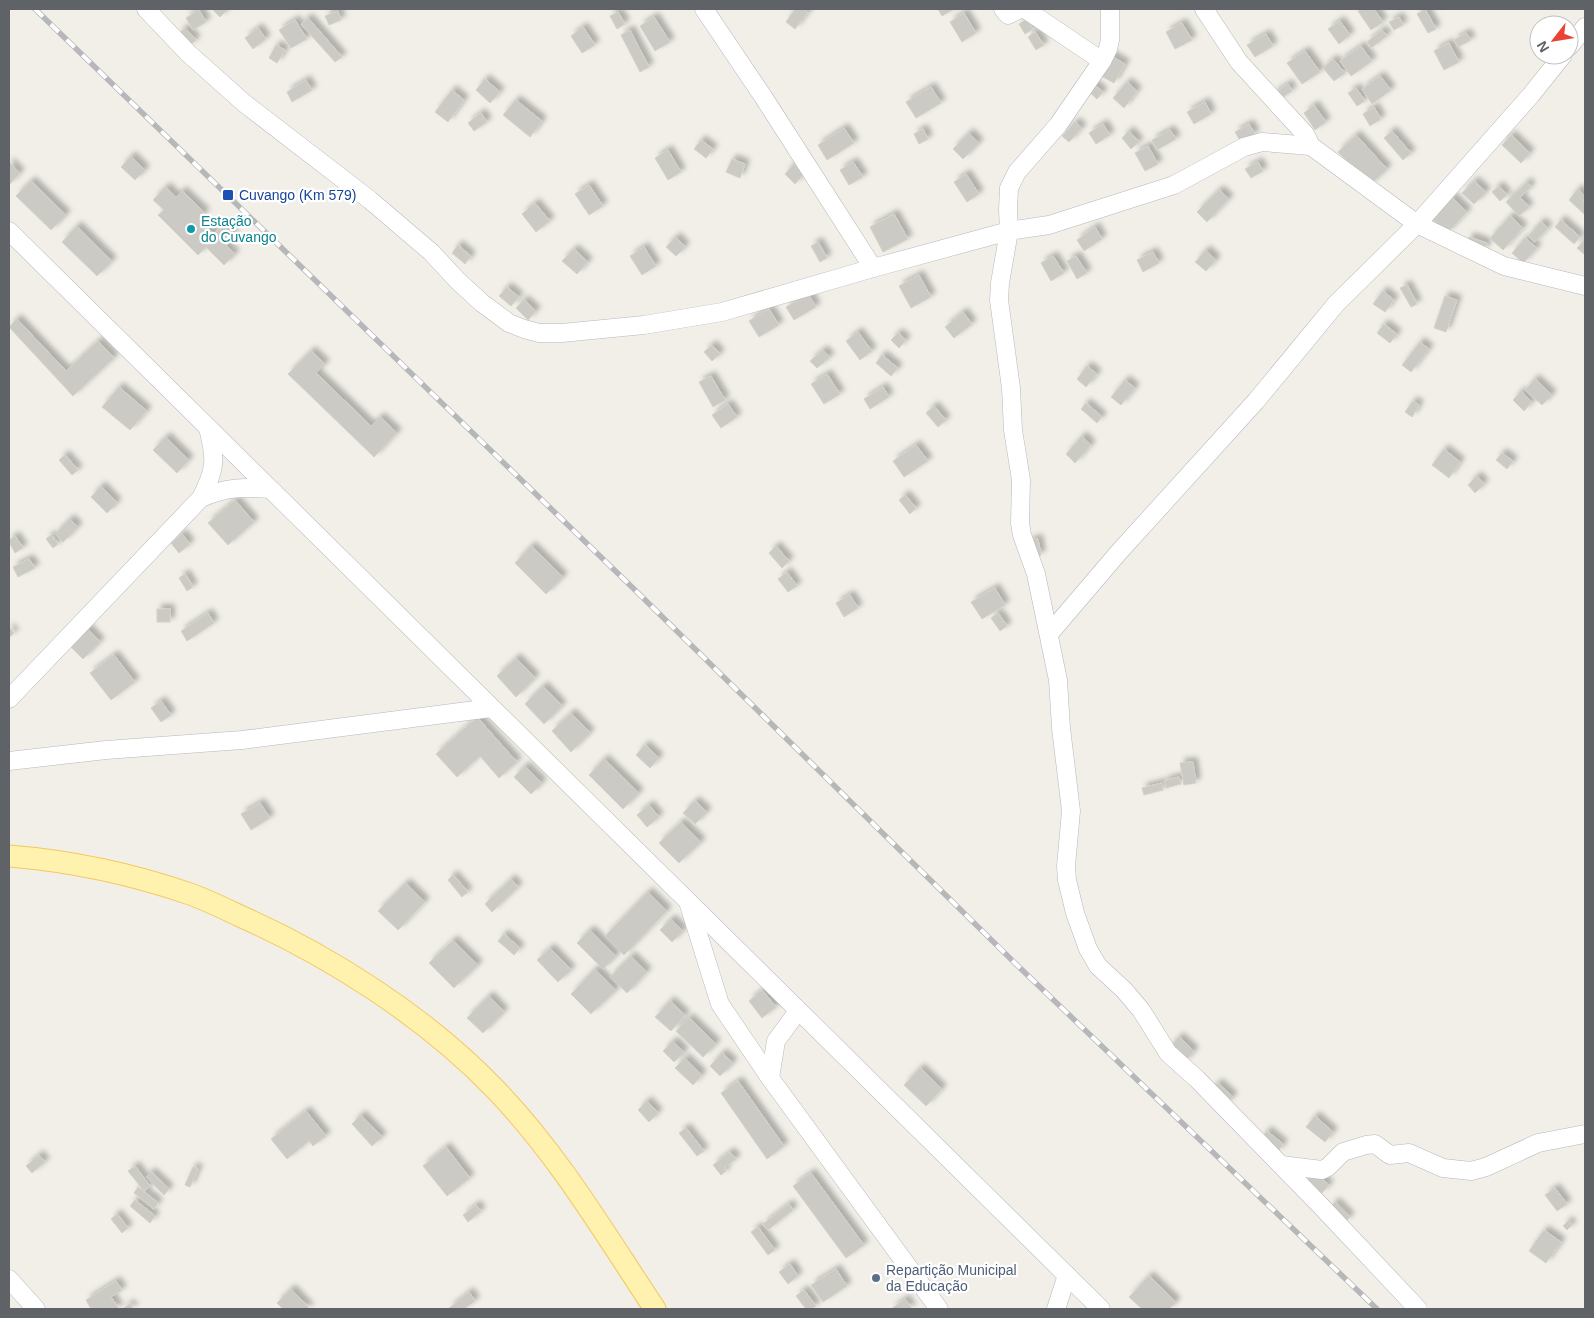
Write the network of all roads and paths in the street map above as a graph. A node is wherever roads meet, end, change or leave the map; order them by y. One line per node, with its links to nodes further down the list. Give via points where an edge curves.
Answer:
1 (146, 9): 14 (street, via 188,53 244,103 370,200 431,252 482,303 509,323 524,329 562,333 644,325 722,312)
2 (704, 9): 14 (street)
3 (1003, 9): 4 (street, via 1008,15)
4 (1020, 9)
5 (1025, 9): 8 (street)
6 (1110, 9): 8 (street, via 1110,40)
7 (1204, 9): 10 (street, via 1240,62)
8 (1102, 61): 13 (street, via 1058,125 1012,180 1009,188)
9 (1555, 65): 11 (street)
10 (1311, 146): 11 (street); 13 (street, via 1262,142 1244,147 1174,185 1049,226)
11 (1417, 224): 15 (street, via 1504,266); 19 (street, via 1336,304 1256,401 1119,552)
12 (9, 231): 16 (street)
13 (1009, 232): 14 (street); 19 (street, via 999,300 1011,388 1013,430 1022,480 1020,524)
14 (873, 268)
15 (1585, 286)
16 (208, 428): 17 (street); 18 (street, via 214,454 210,480)
17 (270, 489): 18 (street, via 222,490); 21 (street)
18 (201, 498): 20 (street)
19 (1050, 634): 28 (street, via 1058,680 1070,811 1067,880 1088,949 1098,966 1141,1010 1168,1053)
20 (9, 699)
21 (491, 708): 22 (street, via 242,740); 24 (street)
22 (9, 761)
23 (9, 856): 32 (main road, via 85,866 192,894 271,930 342,968 398,1007 494,1088 538,1138)
24 (688, 902): 25 (street); 26 (street, via 720,1004)
25 (798, 1010): 26 (street, via 776,1041); 29 (street)
26 (770, 1078): 33 (street)
27 (1585, 1134): 28 (street, via 1538,1143 1471,1171 1443,1168 1409,1153 1390,1155 1371,1144 1343,1152 1322,1170)
28 (1281, 1165): 36 (street)
29 (1067, 1276): 34 (street); 35 (street)
30 (9, 1279): 31 (street)
31 (36, 1309)
32 (654, 1309)
33 (938, 1309)
34 (1056, 1309)
35 (1101, 1309)
36 (1418, 1309)

